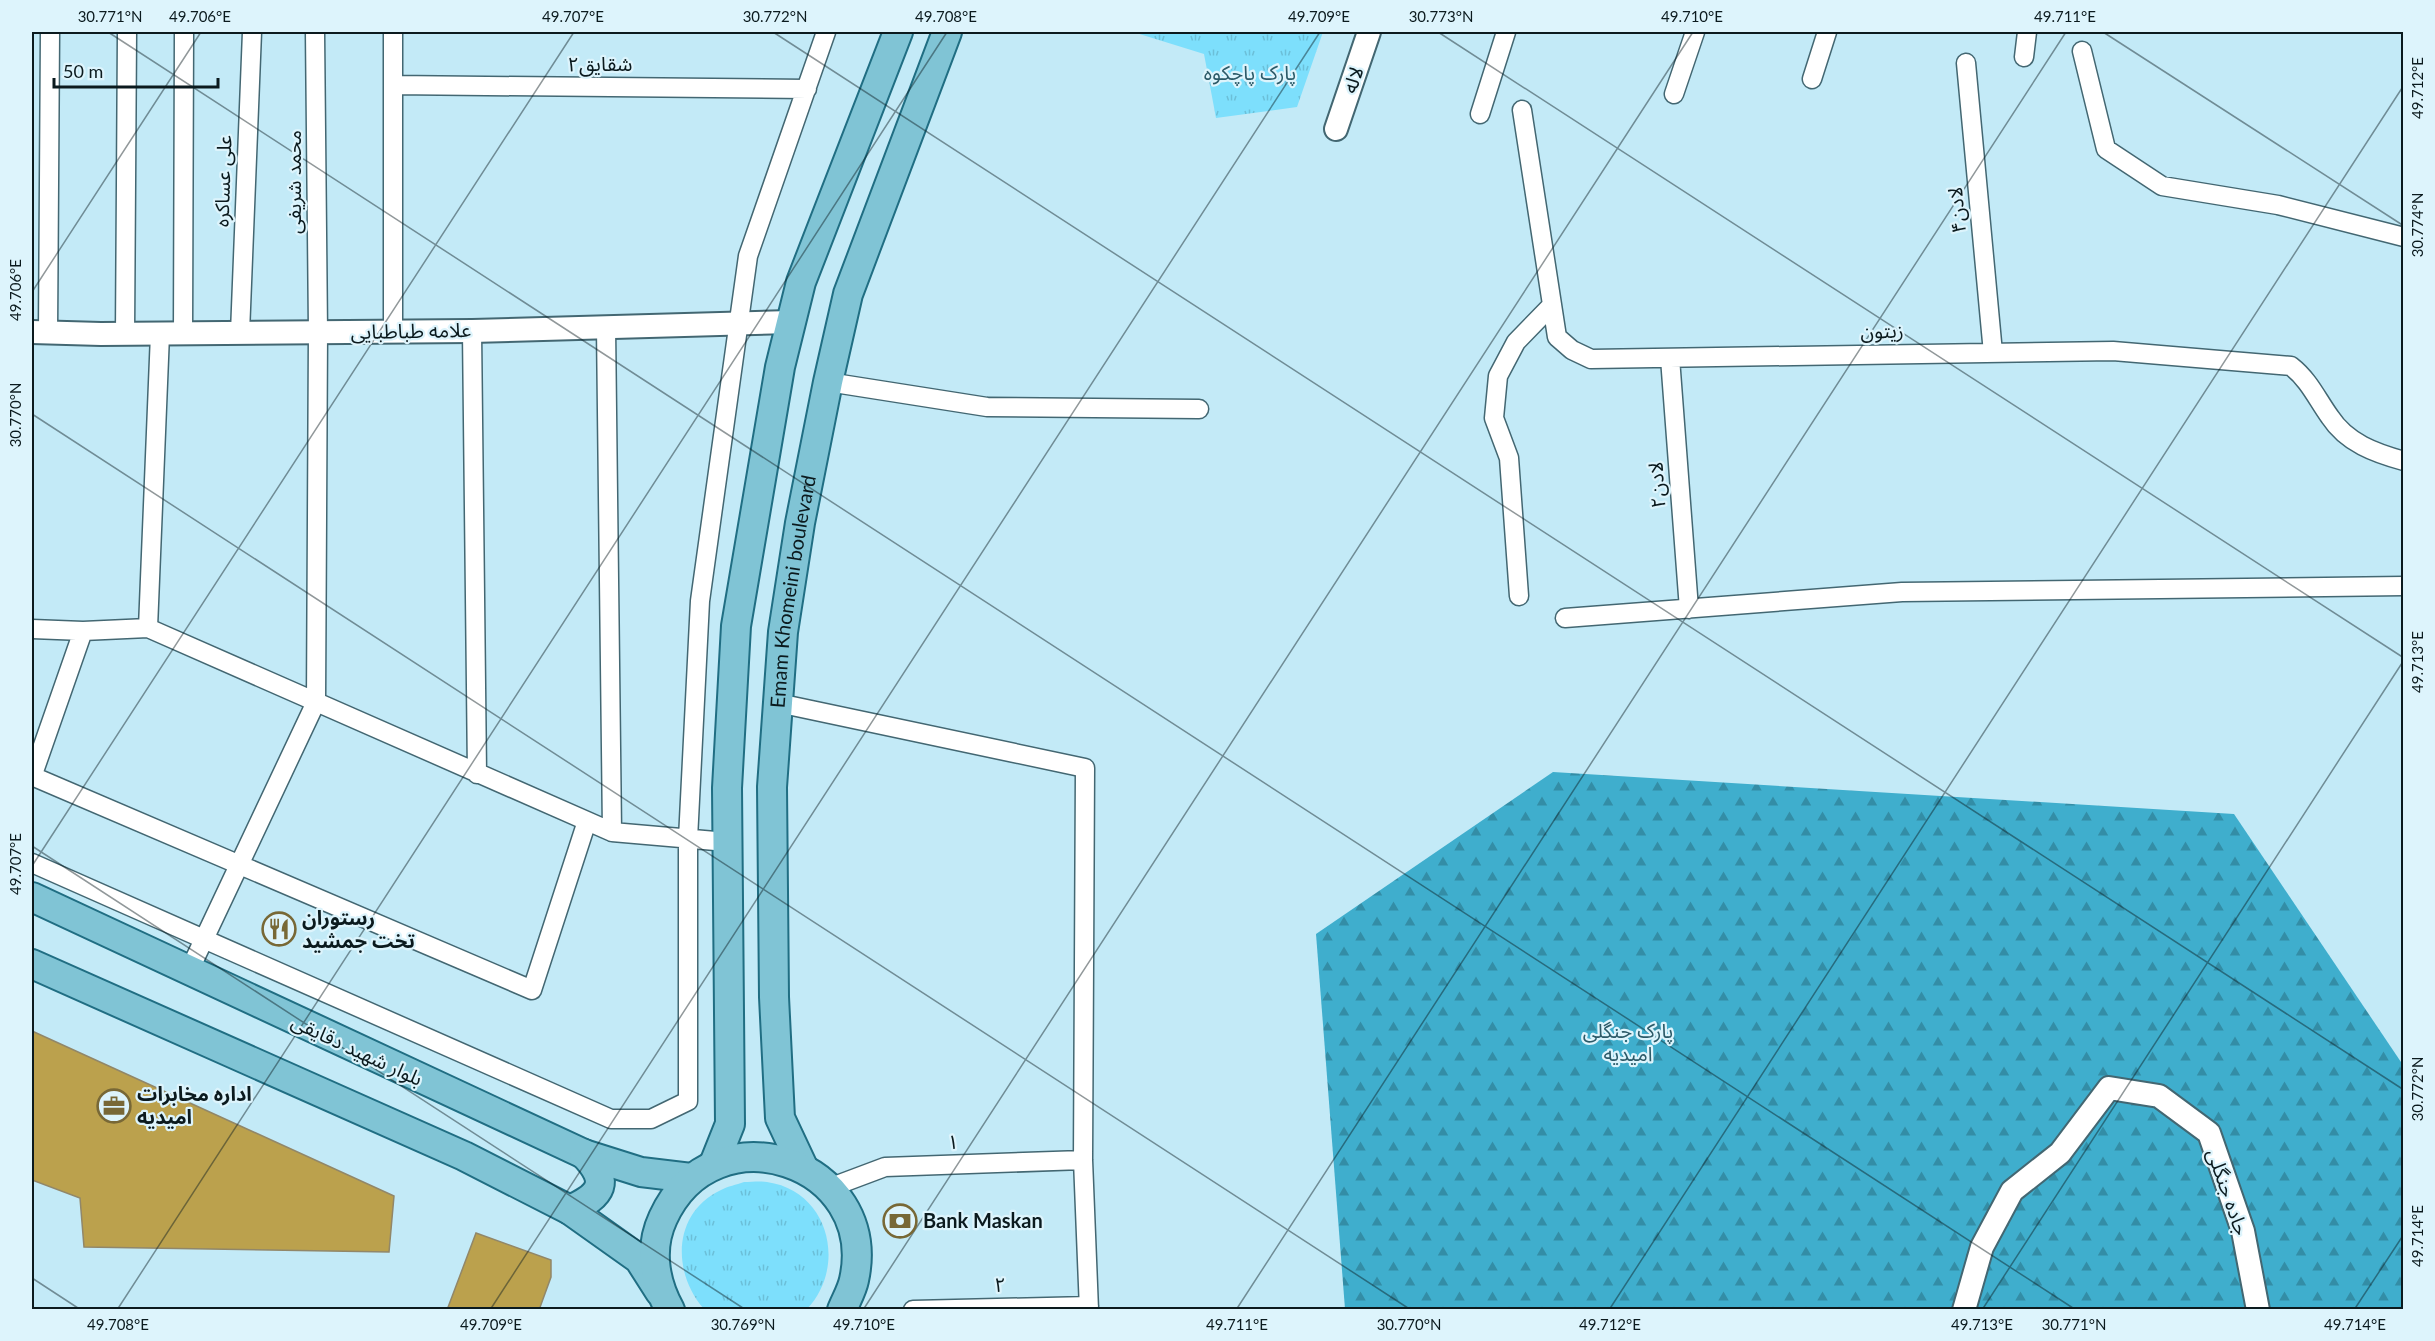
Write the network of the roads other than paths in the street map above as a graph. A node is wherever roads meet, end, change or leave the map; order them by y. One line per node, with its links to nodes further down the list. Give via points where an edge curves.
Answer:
1 (50, 32): 33 (street)
2 (127, 32): 35 (street)
3 (184, 32): 37 (street)
4 (252, 32): 34 (street, علی عساکره)
5 (315, 32): 32 (street, محمد شریفی)
6 (393, 32): 19 (street)
7 (826, 32): 20 (street)
8 (898, 32): 28 (main road, via 820,230)
9 (947, 32): 40 (main road, Emam Khomeini boulevard, via 852,285)
10 (1370, 32): 24 (street, لاله)
11 (1506, 32): 23 (street)
12 (1695, 32): 21 (street)
13 (1827, 32): 18 (street)
14 (2027, 32): 16 (street)
15 (2082, 51): 25 (street, via 2106,149 2162,186 2278,205)
16 (2024, 57)
17 (1966, 63): 38 (street, لادن۴)
18 (1812, 79)
19 (393, 85): 20 (street, شقایق۲); 30 (street)
20 (807, 89): 27 (street, via 748,256)
21 (1674, 94)
22 (1522, 110): 26 (street, زیتون)
23 (1480, 114)
24 (1336, 129)
25 (2403, 237)
26 (1551, 306): 39 (street, زیتون, via 1557,337 1591,359); 44 (street, via 1516,342 1498,376 1494,418 1509,458)
27 (739, 322): 28 (street, علامه طباطبایی); 29 (street, علامه طباطبایی); 56 (street, via 700,602)
28 (791, 322): 57 (main road, via 735,626)
29 (606, 327): 31 (street, علامه طباطبایی); 55 (street)
30 (393, 331): 31 (street, علامه طباطبایی); 32 (street, علامه طباطبایی)
31 (471, 331): 52 (street)
32 (318, 332): 34 (street, علامه طباطبایی); 50 (street, محمد شریفی)
33 (40, 333): 35 (street, علامه طباطبایی)
34 (240, 333): 37 (street, علامه طباطبایی)
35 (124, 334): 36 (street, علامه طباطبایی)
36 (160, 334): 37 (street, علامه طباطبایی); 47 (street)
37 (183, 334)
38 (1993, 352): 39 (street, زیتون); 42 (street, زیتون, via 2113,351 2291,366 2304,376 2331,419 2351,439 2377,454)
39 (1670, 358): 45 (street, لادن۲)
40 (828, 382): 41 (street, via 987,407); 51 (main road, Emam Khomeini boulevard, via 785,621)
41 (1199, 409)
42 (2403, 461)
43 (2403, 586): 45 (street, via 1902,592)
44 (1519, 596)
45 (1689, 609): 46 (street)
46 (1565, 618)
47 (148, 628): 49 (street); 50 (street)
48 (32, 629): 49 (street)
49 (83, 631): 53 (street)
50 (316, 702): 52 (street); 59 (street)
51 (778, 703): 65 (main road, Emam Khomeini boulevard, via 772,787); 67 (street, via 1084,768)
52 (477, 774): 54 (street)
53 (32, 777): 59 (street)
54 (587, 822): 55 (street); 59 (street, via 532,990)
55 (612, 832): 56 (street)
56 (688, 838): 57 (street); 61 (street, via 688,1101 651,1119 611,1119)
57 (727, 842): 64 (main road)
58 (32, 863): 61 (street)
59 (238, 865): 61 (street)
60 (32, 897): 63 (main road, بلوار شهید دقایقی)
61 (204, 938): 63 (street)
62 (32, 964): 71 (main road, via 464,1156)
63 (189, 971): 66 (main road, بلوار شهید دقایقی)
64 (730, 1058): 65 (main road, via 753,1073 764,1072); 69 (main road, via 730,1124)
65 (777, 1058): 68 (main road, Emam Khomeini boulevard, via 780,1118)
66 (585, 1154): 69 (main road, بلوار شهید دقایقی, via 641,1172); 71 (main road, via 598,1169 600,1186 591,1200)
67 (1083, 1160): 70 (street, ۱, via 885,1167); 73 (street)
68 (803, 1167): 69 (main road, via 774,1157 744,1156); 70 (main road)
69 (703, 1171): 72 (main road, via 670,1201 657,1230 654,1261)
70 (830, 1188): 74 (main road, via 848,1215 856,1247 854,1281)
71 (570, 1210): 72 (main road, via 639,1259)
72 (665, 1301)
73 (1089, 1308): 75 (street, ۲)
74 (842, 1310)
75 (913, 1310)
76 (1964, 1310): 77 (street, جاده جنگلی, via 1982,1247 2012,1191 2060,1153 2109,1088 2159,1096 2208,1133 2243,1231)
77 (2258, 1310)

